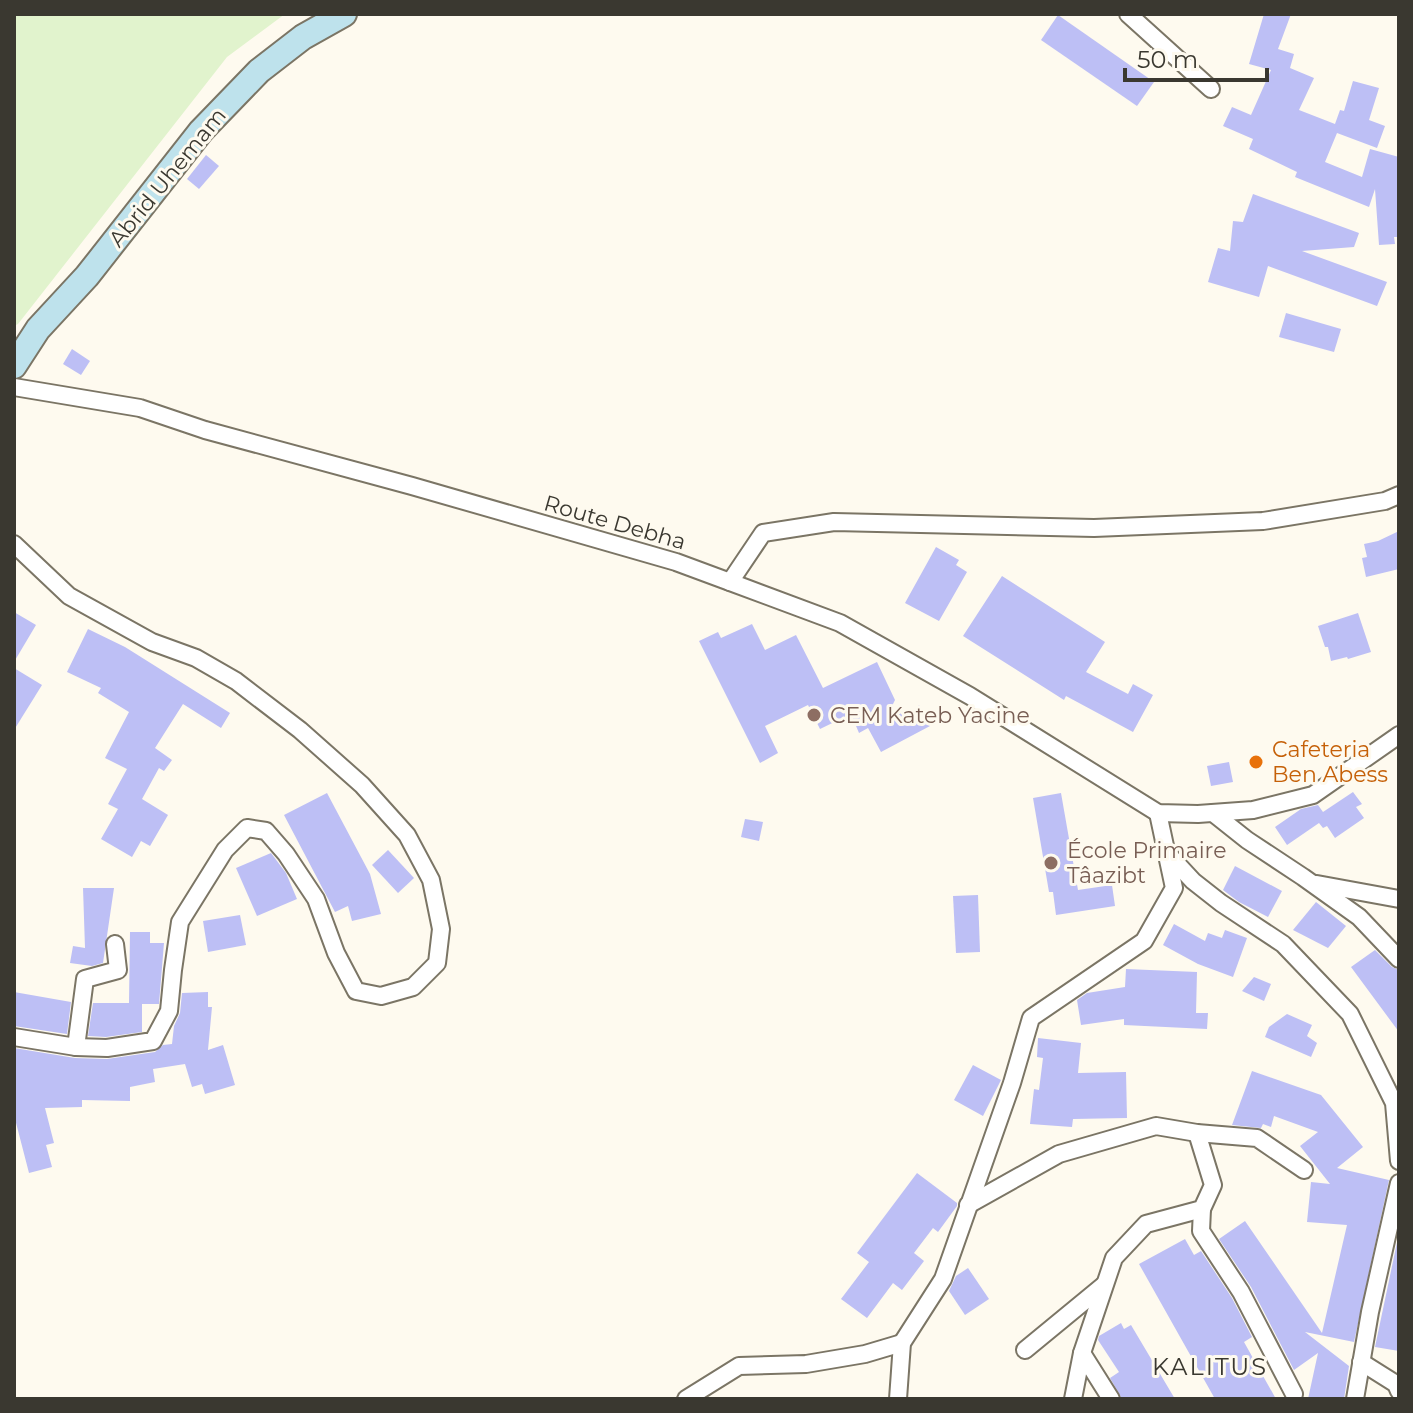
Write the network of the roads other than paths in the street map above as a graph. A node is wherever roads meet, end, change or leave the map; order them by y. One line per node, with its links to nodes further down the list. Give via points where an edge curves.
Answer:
1 (344, 14): 4 (street, Abrid Uhemam, via 259,71 201,131)
2 (1128, 14): 3 (street)
3 (1211, 89)
4 (17, 357)
5 (14, 387): 8 (street, Route Debha, via 140,408)
6 (1399, 495): 8 (street, via 1247,522 1094,528 834,522 763,533)
7 (14, 544): 18 (street, via 69,596 236,681 352,776 407,835 431,880 441,929 437,963 413,987 381,996 356,991 309,888 266,831 247,828 225,850 180,922 169,1011 153,1041)
8 (730, 582): 10 (street, Route Debha, via 840,623 970,696)
9 (1399, 735): 11 (street, via 1313,795 1253,810)
10 (1158, 813): 11 (street); 12 (street)
11 (1213, 813): 13 (street)
12 (1167, 852): 20 (street, via 1193,881 1283,944 1350,1014 1394,1103); 23 (street, via 1174,888 1144,941 1031,1018)
13 (1311, 883): 14 (street); 16 (street, via 1359,917)
14 (1399, 899)
15 (115, 944): 18 (street, via 118,970 85,979)
16 (1399, 959)
17 (14, 1037): 18 (street)
18 (76, 1047)
19 (1197, 1133): 21 (street, via 1257,1138); 23 (street, via 1156,1126 1059,1154); 24 (street, via 1213,1185)
20 (1399, 1161)
21 (1304, 1170)
22 (1399, 1183): 29 (street)
23 (968, 1205): 26 (street, via 943,1279)
24 (1202, 1209): 25 (street, via 1146,1224 1114,1258); 31 (street, via 1201,1231 1241,1292)
25 (1105, 1284): 27 (street); 28 (street)
26 (902, 1343): 32 (street, via 806,1364 739,1366); 33 (street)
27 (1025, 1350)
28 (1082, 1353): 34 (street); 35 (street)
29 (1361, 1362): 30 (street); 36 (street)
30 (1399, 1391)
31 (1294, 1394)
32 (686, 1399)
33 (898, 1399)
34 (1073, 1399)
35 (1111, 1399)
36 (1355, 1399)

